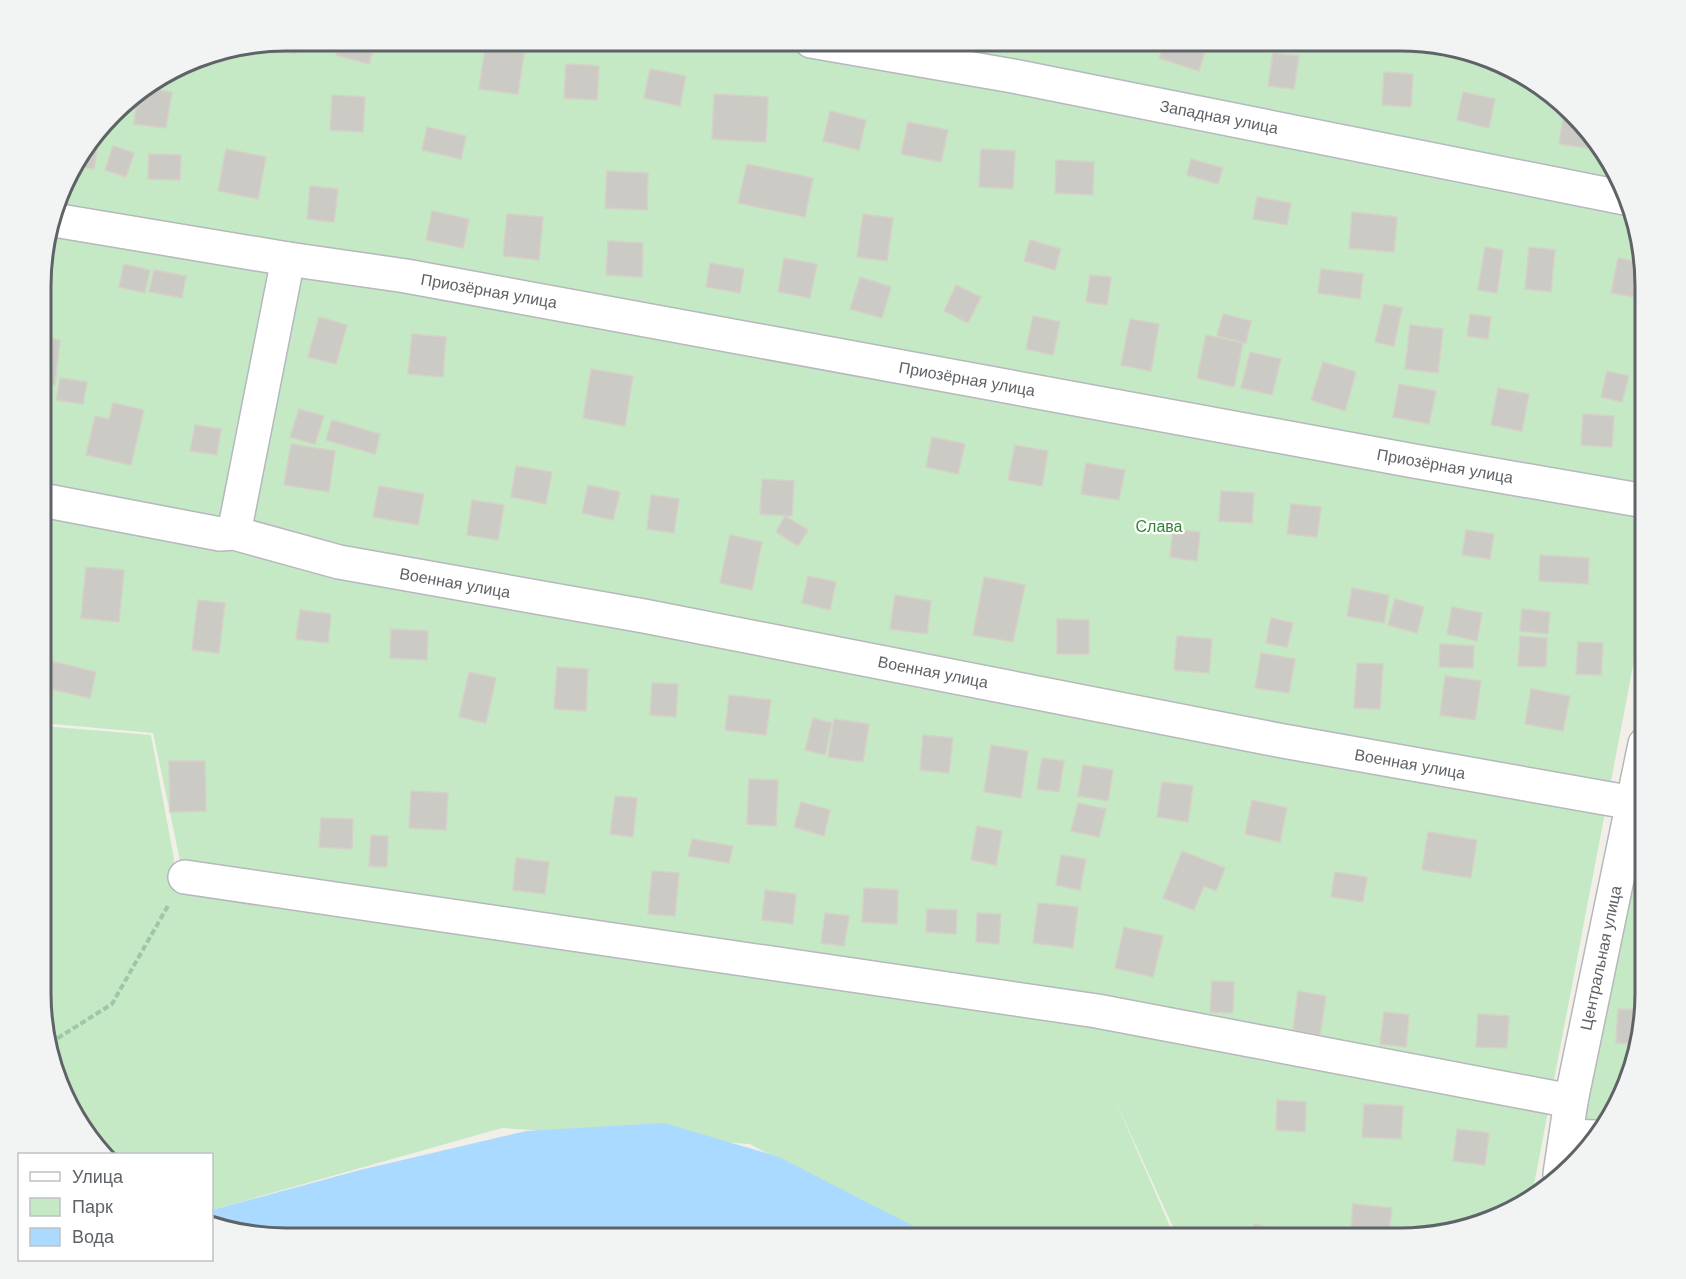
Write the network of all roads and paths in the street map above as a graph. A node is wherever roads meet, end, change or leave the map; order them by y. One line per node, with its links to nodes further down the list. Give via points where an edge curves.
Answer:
1 (869, 51): 2 (street, Западная улица)
2 (1617, 196)
3 (60, 221): 4 (street, Приозёрная улица)
4 (288, 259): 5 (street, Приозёрная улица, via 406,276); 7 (street)
5 (1635, 499)
6 (51, 502): 7 (street, Военная улица, via 220,534)
7 (234, 533): 9 (street, Военная улица, via 339,562 645,616 1283,741)
8 (1635, 793): 9 (street, Центральная улица)
9 (1633, 803): 10 (street, Центральная улица)
10 (1635, 825)
11 (1635, 840): 14 (street, Центральная улица)
12 (185, 877): 13 (path, via 112,1004); 14 (street, via 1097,1011)
13 (56, 1039)
14 (1572, 1101): 15 (street, Центральная улица)
15 (1581, 1136): 16 (street, Центральная улица)
16 (1571, 1154)

